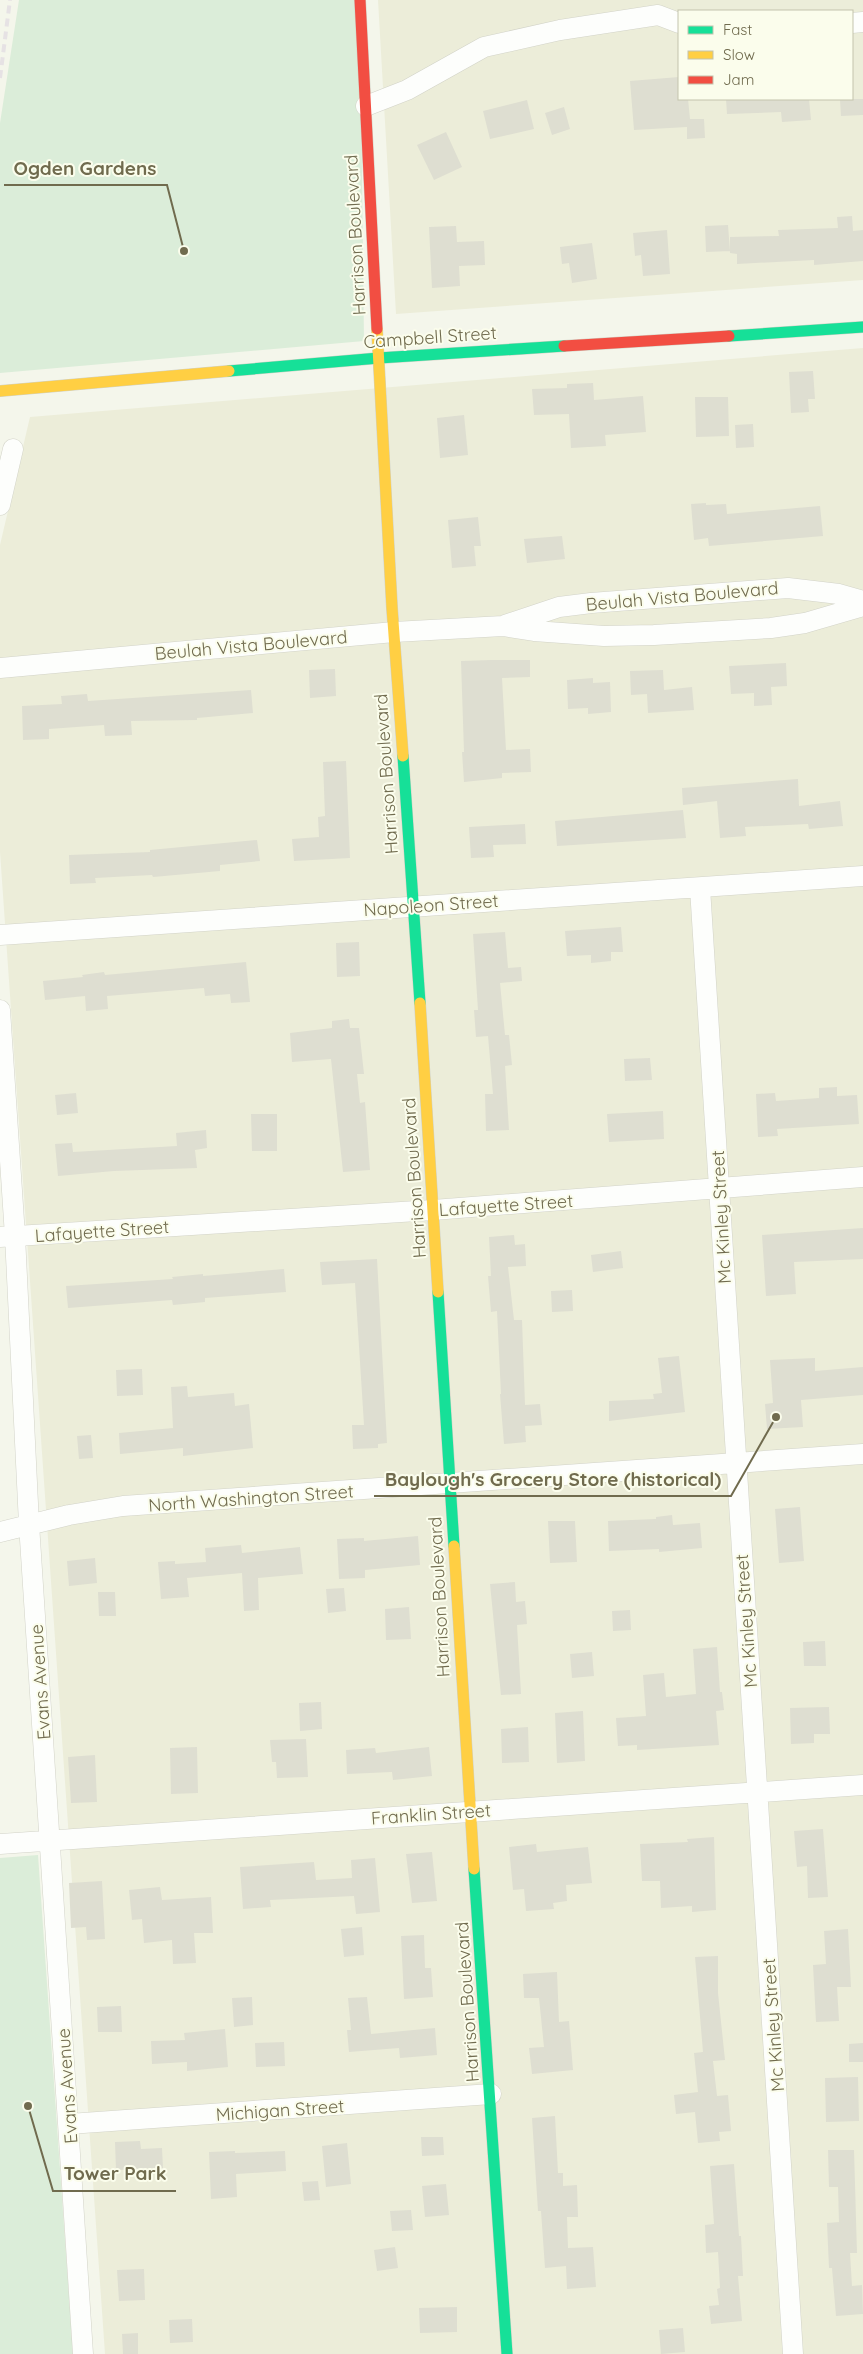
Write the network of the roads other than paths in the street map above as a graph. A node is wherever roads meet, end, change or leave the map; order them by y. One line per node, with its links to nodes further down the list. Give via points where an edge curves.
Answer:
1 (360, 0): 4 (street, Harrison Boulevard)
2 (660, 7): 3 (street); 4 (street, via 484,47 407,90)
3 (678, 22)
4 (366, 106): 6 (street, Harrison Boulevard)
5 (863, 327): 6 (street, Campbell Street)
6 (379, 358): 7 (street, Campbell Street); 13 (street, Harrison Boulevard)
7 (0, 391)
8 (13, 449): 9 (street)
9 (0, 505)
10 (863, 601): 12 (street, Beulah Vista Boulevard, via 839,594 788,588 592,602 559,607)
11 (863, 606): 12 (street, Beulah Vista Boulevard, via 796,624 664,635 564,634)
12 (503, 626): 13 (street, Beulah Vista Boulevard)
13 (394, 632): 14 (street, Beulah Vista Boulevard); 17 (street, Harrison Boulevard)
14 (0, 668)
15 (863, 876): 16 (street, Napoleon Street)
16 (700, 888): 17 (street, Napoleon Street); 21 (street, Mc Kinley Street)
17 (414, 906): 18 (street, Napoleon Street); 22 (street, Harrison Boulevard)
18 (0, 935)
19 (0, 1010): 23 (street, Evans Avenue)
20 (863, 1178): 21 (street, Lafayette Street)
21 (720, 1188): 22 (street, Lafayette Street); 25 (street, Mc Kinley Street)
22 (434, 1210): 23 (street, Lafayette Street); 26 (street, Harrison Boulevard)
23 (8, 1237): 27 (street, Evans Avenue)
24 (863, 1454): 25 (street, North Washington Street)
25 (735, 1462): 26 (street, North Washington Street); 30 (street, Mc Kinley Street)
26 (450, 1485): 27 (street, North Washington Street, via 123,1506); 31 (street, Harrison Boulevard)
27 (29, 1524): 28 (street, North Washington Street); 32 (street, Evans Avenue)
28 (0, 1532)
29 (863, 1786): 30 (street, Franklin Street)
30 (758, 1793): 31 (street, Franklin Street); 38 (street, Mc Kinley Street)
31 (470, 1811): 32 (street, Franklin Street); 34 (street, Harrison Boulevard)
32 (50, 1840): 33 (street, Franklin Street); 35 (street, Evans Avenue)
33 (0, 1844)
34 (491, 2094): 35 (street, Michigan Street); 37 (street, Harrison Boulevard)
35 (69, 2124): 36 (street, Evans Avenue)
36 (83, 2354)
37 (507, 2354)
38 (793, 2354)

